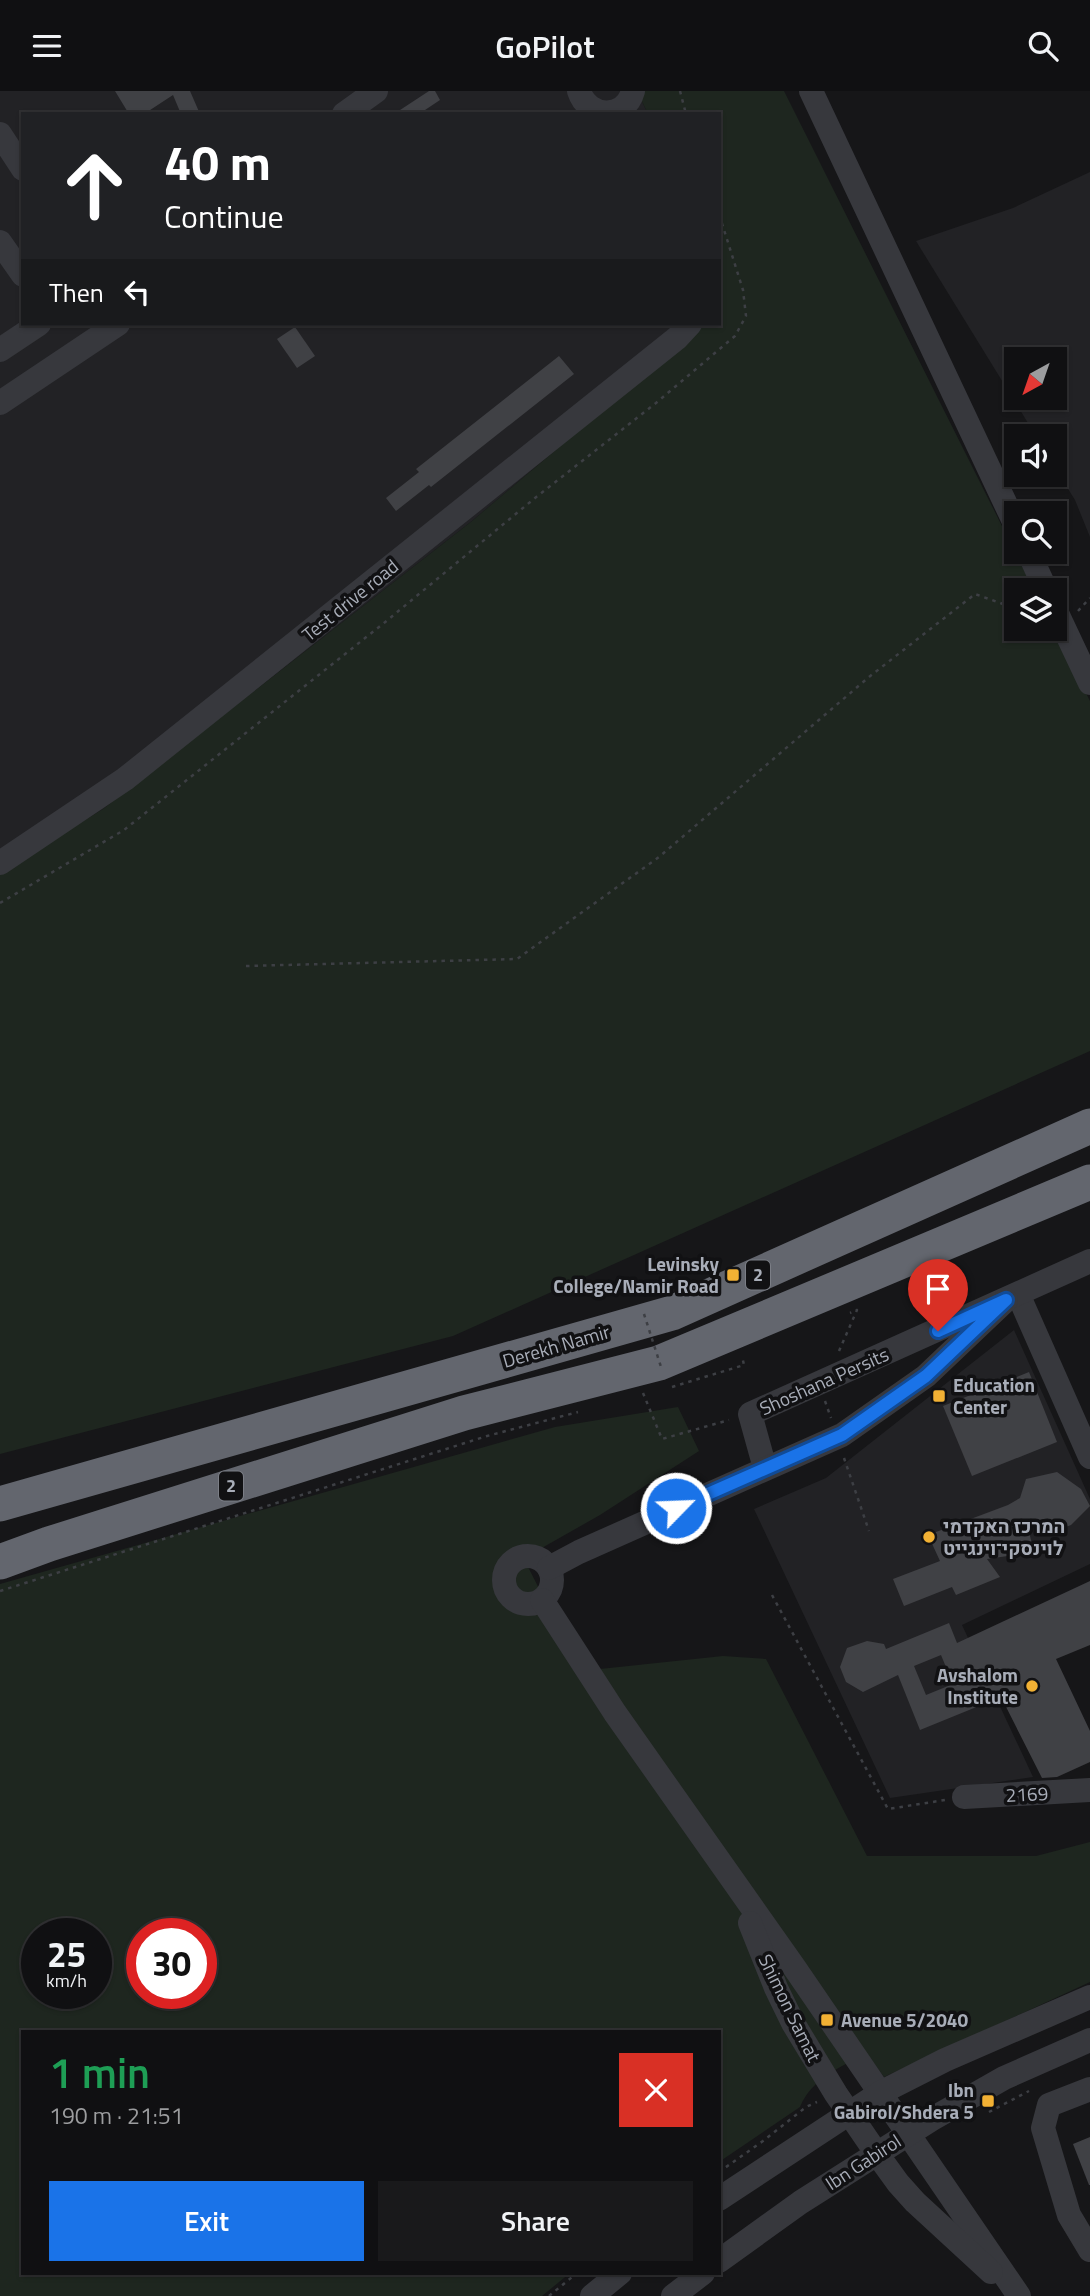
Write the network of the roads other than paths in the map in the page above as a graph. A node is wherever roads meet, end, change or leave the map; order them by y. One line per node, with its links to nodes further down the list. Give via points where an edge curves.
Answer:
1 (376, 91): 5 (street)
2 (579, 91): 6 (street, via 587,105)
3 (811, 91): 18 (street)
4 (635, 100): 7 (street)
5 (347, 112)
6 (607, 112)
7 (614, 112)
8 (0, 134): 9 (street)
9 (21, 166)
10 (0, 242): 11 (street)
11 (21, 272)
12 (36, 326): 16 (street)
13 (115, 326): 17 (street)
14 (671, 326): 21 (street, Test drive road, via 226,684 116,767)
15 (688, 326): 22 (street, Test drive road, via 125,779)
16 (0, 350)
17 (0, 403)
18 (1004, 501)
19 (1067, 634): 20 (street)
20 (1090, 683)
21 (0, 842)
22 (0, 863)
23 (1090, 1126): 29 (highway, Derekh Namir / 2, via 672,1313)
24 (1090, 1182): 30 (highway, 2, via 659,1363 464,1413)
25 (1090, 1261): 26 (street, Shoshana Persits)
26 (1012, 1297): 27 (street); 28 (street, via 926,1376 842,1435); 28 (street, Shoshana Persits, via 750,1414)
27 (1090, 1457)
28 (765, 1468): 31 (street)
29 (0, 1504)
30 (0, 1562)
31 (549, 1568): 32 (street, via 553,1580); 32 (street, via 527,1555 512,1562 504,1576 512,1598 527,1604)
32 (542, 1600): 35 (street, Shimon Samat)
33 (1090, 1790): 34 (street, 2169)
34 (964, 1797)
35 (722, 1866): 39 (street, Shimon Samat); 40 (street, Shimon Samat, via 793,2023)
36 (1090, 1997): 39 (street)
37 (1090, 2041): 41 (street, Ibn Gabirol, via 1004,2078)
38 (1090, 2089): 44 (street, via 1049,2105 1043,2128 1069,2215)
39 (880, 2093): 40 (street); 41 (street, Shimon Samat)
40 (843, 2103): 42 (street, Shimon Samat); 43 (street)
41 (908, 2133): 42 (street, Ibn Gabirol); 51 (street, Shimon Samat)
42 (877, 2154): 45 (street, Ibn Gabirol); 50 (street, Shimon Samat, via 915,2202)
43 (721, 2197)
44 (1090, 2251)
45 (721, 2260)
46 (618, 2275): 48 (street)
47 (700, 2275): 49 (street)
48 (592, 2296)
49 (673, 2296)
50 (1014, 2296)
51 (1019, 2296)

